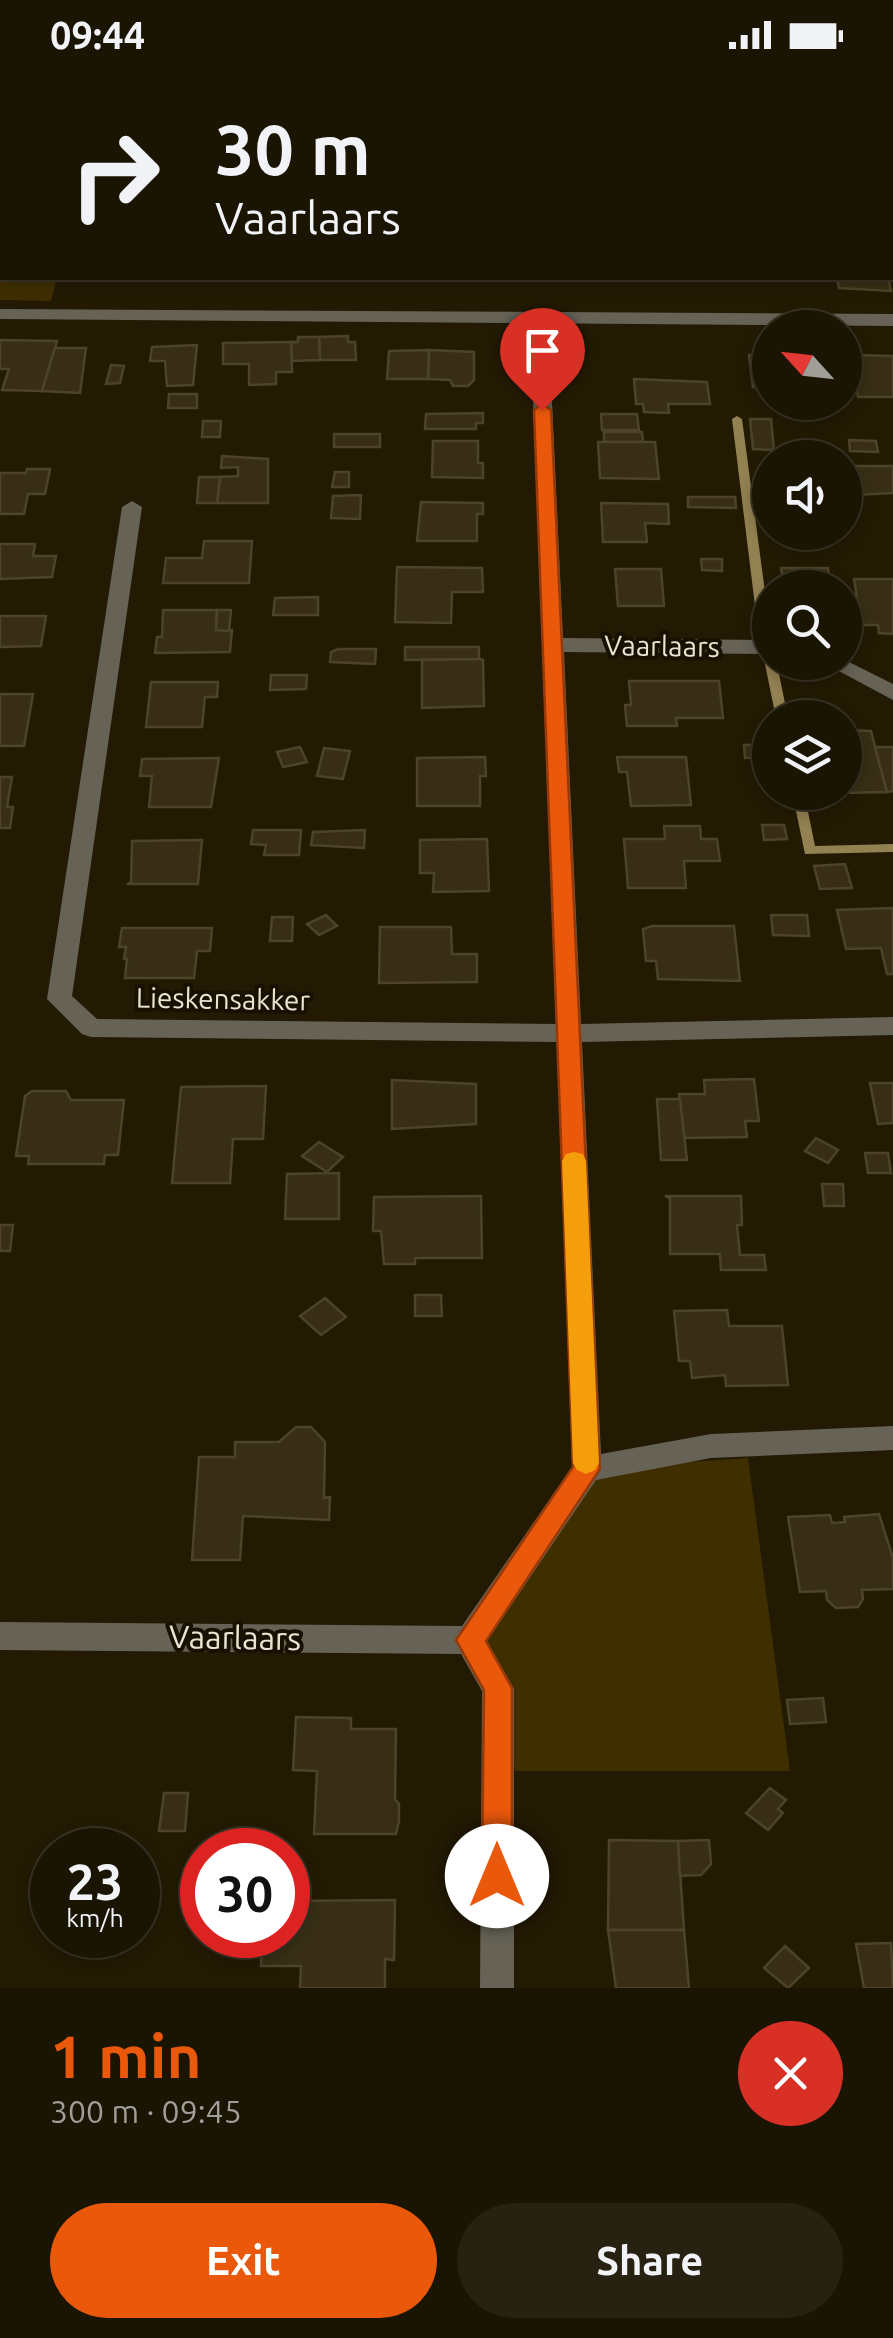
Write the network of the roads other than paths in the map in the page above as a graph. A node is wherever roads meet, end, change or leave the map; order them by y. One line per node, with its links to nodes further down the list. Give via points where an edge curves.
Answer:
1 (0, 314): 2 (street)
2 (539, 317): 3 (street); 5 (street)
3 (893, 320)
4 (132, 508): 10 (street, Lieskensakker, via 59,999 91,1028)
5 (554, 644): 6 (street, Vaarlaars); 10 (street)
6 (752, 647)
7 (862, 677): 8 (street)
8 (893, 693)
9 (893, 1026): 10 (street, Lieskensakker)
10 (570, 1033): 12 (street)
11 (893, 1438): 12 (street, via 711,1446)
12 (586, 1469): 14 (street)
13 (0, 1636): 14 (street, Vaarlaars)
14 (470, 1640): 15 (street, via 498,1688)
15 (497, 1988)

